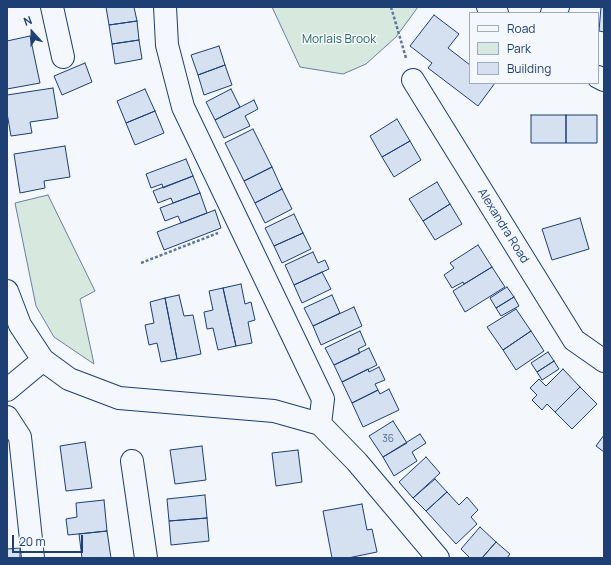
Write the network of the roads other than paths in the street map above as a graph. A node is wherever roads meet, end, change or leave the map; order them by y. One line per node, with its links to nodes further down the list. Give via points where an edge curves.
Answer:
1 (52, 7): 3 (street)
2 (165, 7): 10 (street, via 167,45 183,107 323,399)
3 (63, 57)
4 (412, 80): 7 (street, Alexandra Road, via 574,340)
5 (7, 291): 6 (street, via 20,325)
6 (43, 360): 8 (street); 10 (street, via 69,379 119,398 274,411)
7 (604, 361)
8 (7, 390)
9 (7, 416): 12 (street, via 20,437)
10 (320, 424): 14 (street, via 357,462)
11 (132, 461): 13 (street)
12 (34, 558)
13 (146, 558)
14 (438, 558)

